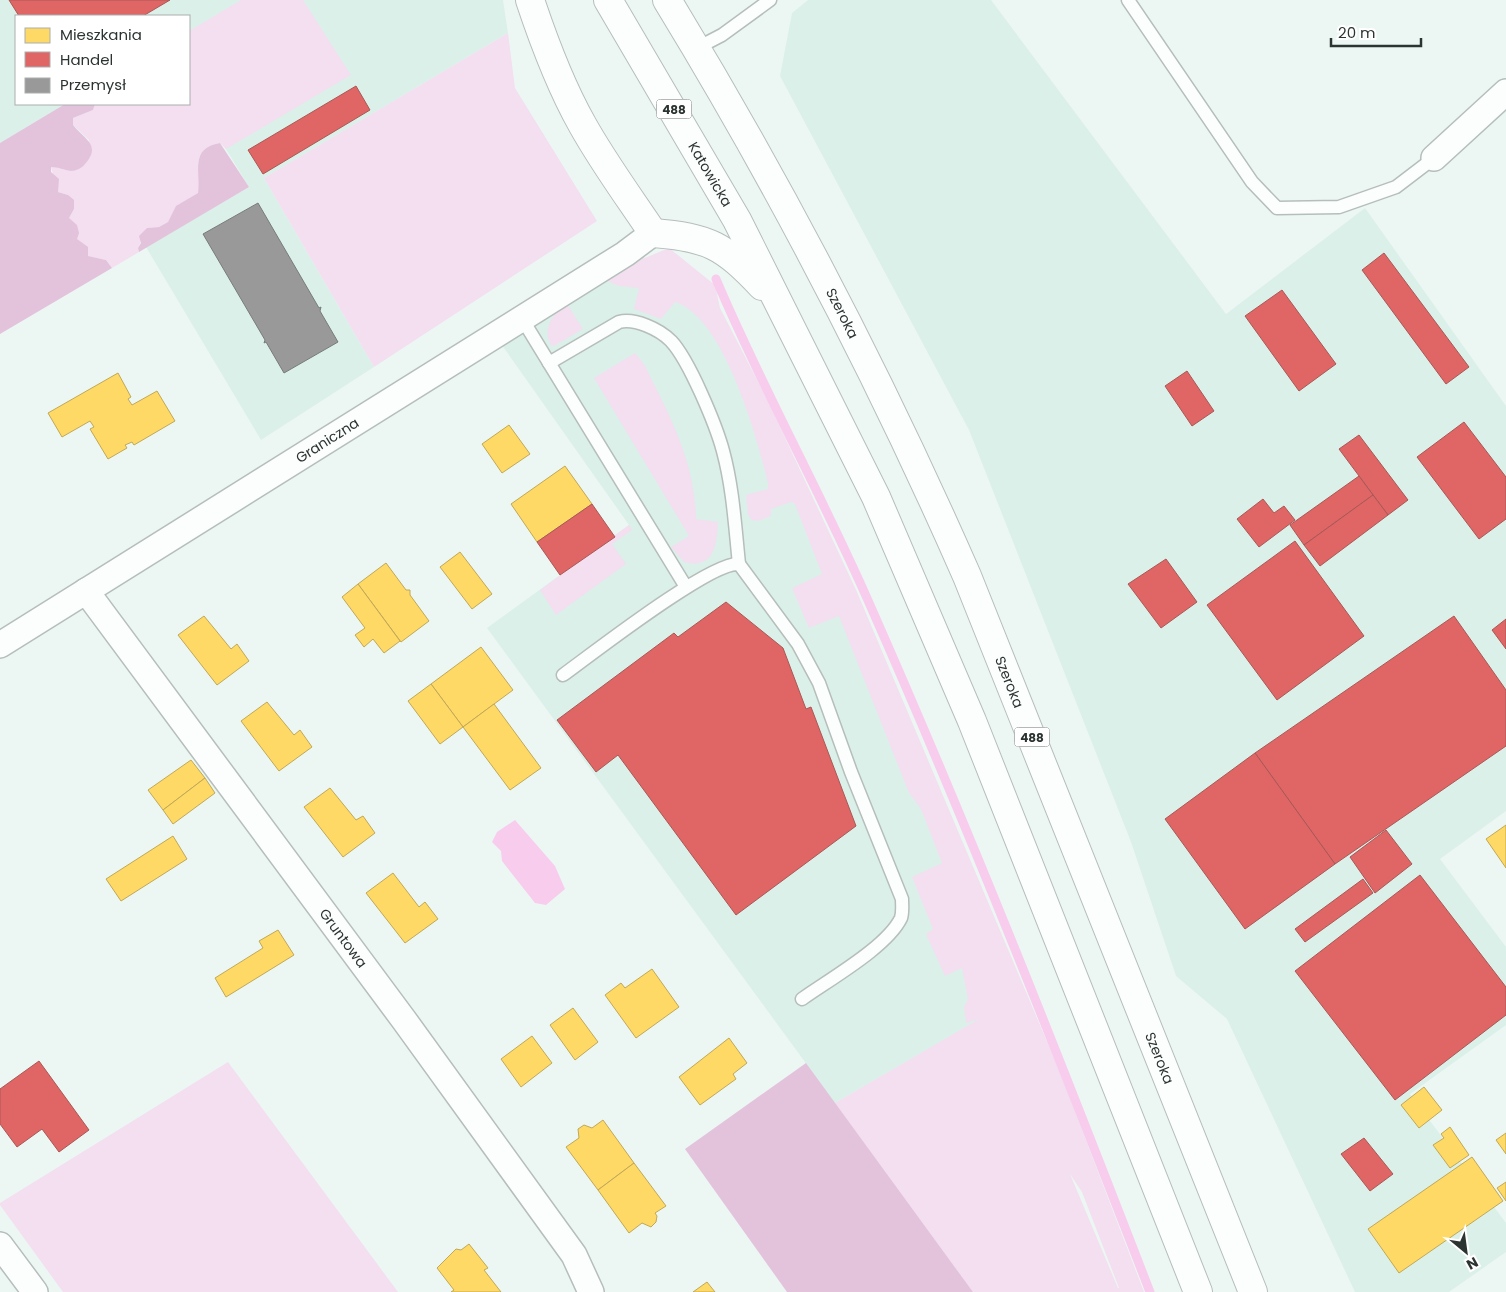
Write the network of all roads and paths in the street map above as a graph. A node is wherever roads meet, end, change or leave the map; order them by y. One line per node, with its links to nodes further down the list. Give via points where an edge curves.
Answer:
1 (530, 0): 9 (main road, via 558,74 582,123)
2 (608, 0): 10 (main road, Katowicka / 488, via 737,220)
3 (667, 0): 6 (main road, 488)
4 (770, 0): 6 (lane, via 722,35)
5 (1128, 0): 8 (lane, via 1252,182 1276,208 1339,207 1396,187)
6 (696, 48): 23 (main road, Szeroka / 488, via 780,195 899,425 967,576)
7 (1506, 92): 8 (street)
8 (1434, 158)
9 (653, 233): 10 (main road, via 688,235 717,246 739,262); 11 (street, Graniczna)
10 (782, 308): 22 (main road, 488, via 876,497 944,651)
11 (521, 318): 12 (lane); 15 (street, Graniczna)
12 (549, 363): 13 (lane, via 619,322 628,320 642,324 671,341 707,407 723,451 732,494); 14 (lane)
13 (739, 564): 14 (lane, via 731,563); 18 (lane, via 798,644 819,683 902,899 902,916 894,930)
14 (686, 587): 17 (lane)
15 (86, 591): 16 (street, Graniczna); 21 (street, Gruntowa, via 574,1255)
16 (0, 645)
17 (563, 675)
18 (802, 999)
19 (0, 1245): 20 (street)
20 (35, 1292)
21 (591, 1292)
22 (1198, 1292)
23 (1253, 1292)

